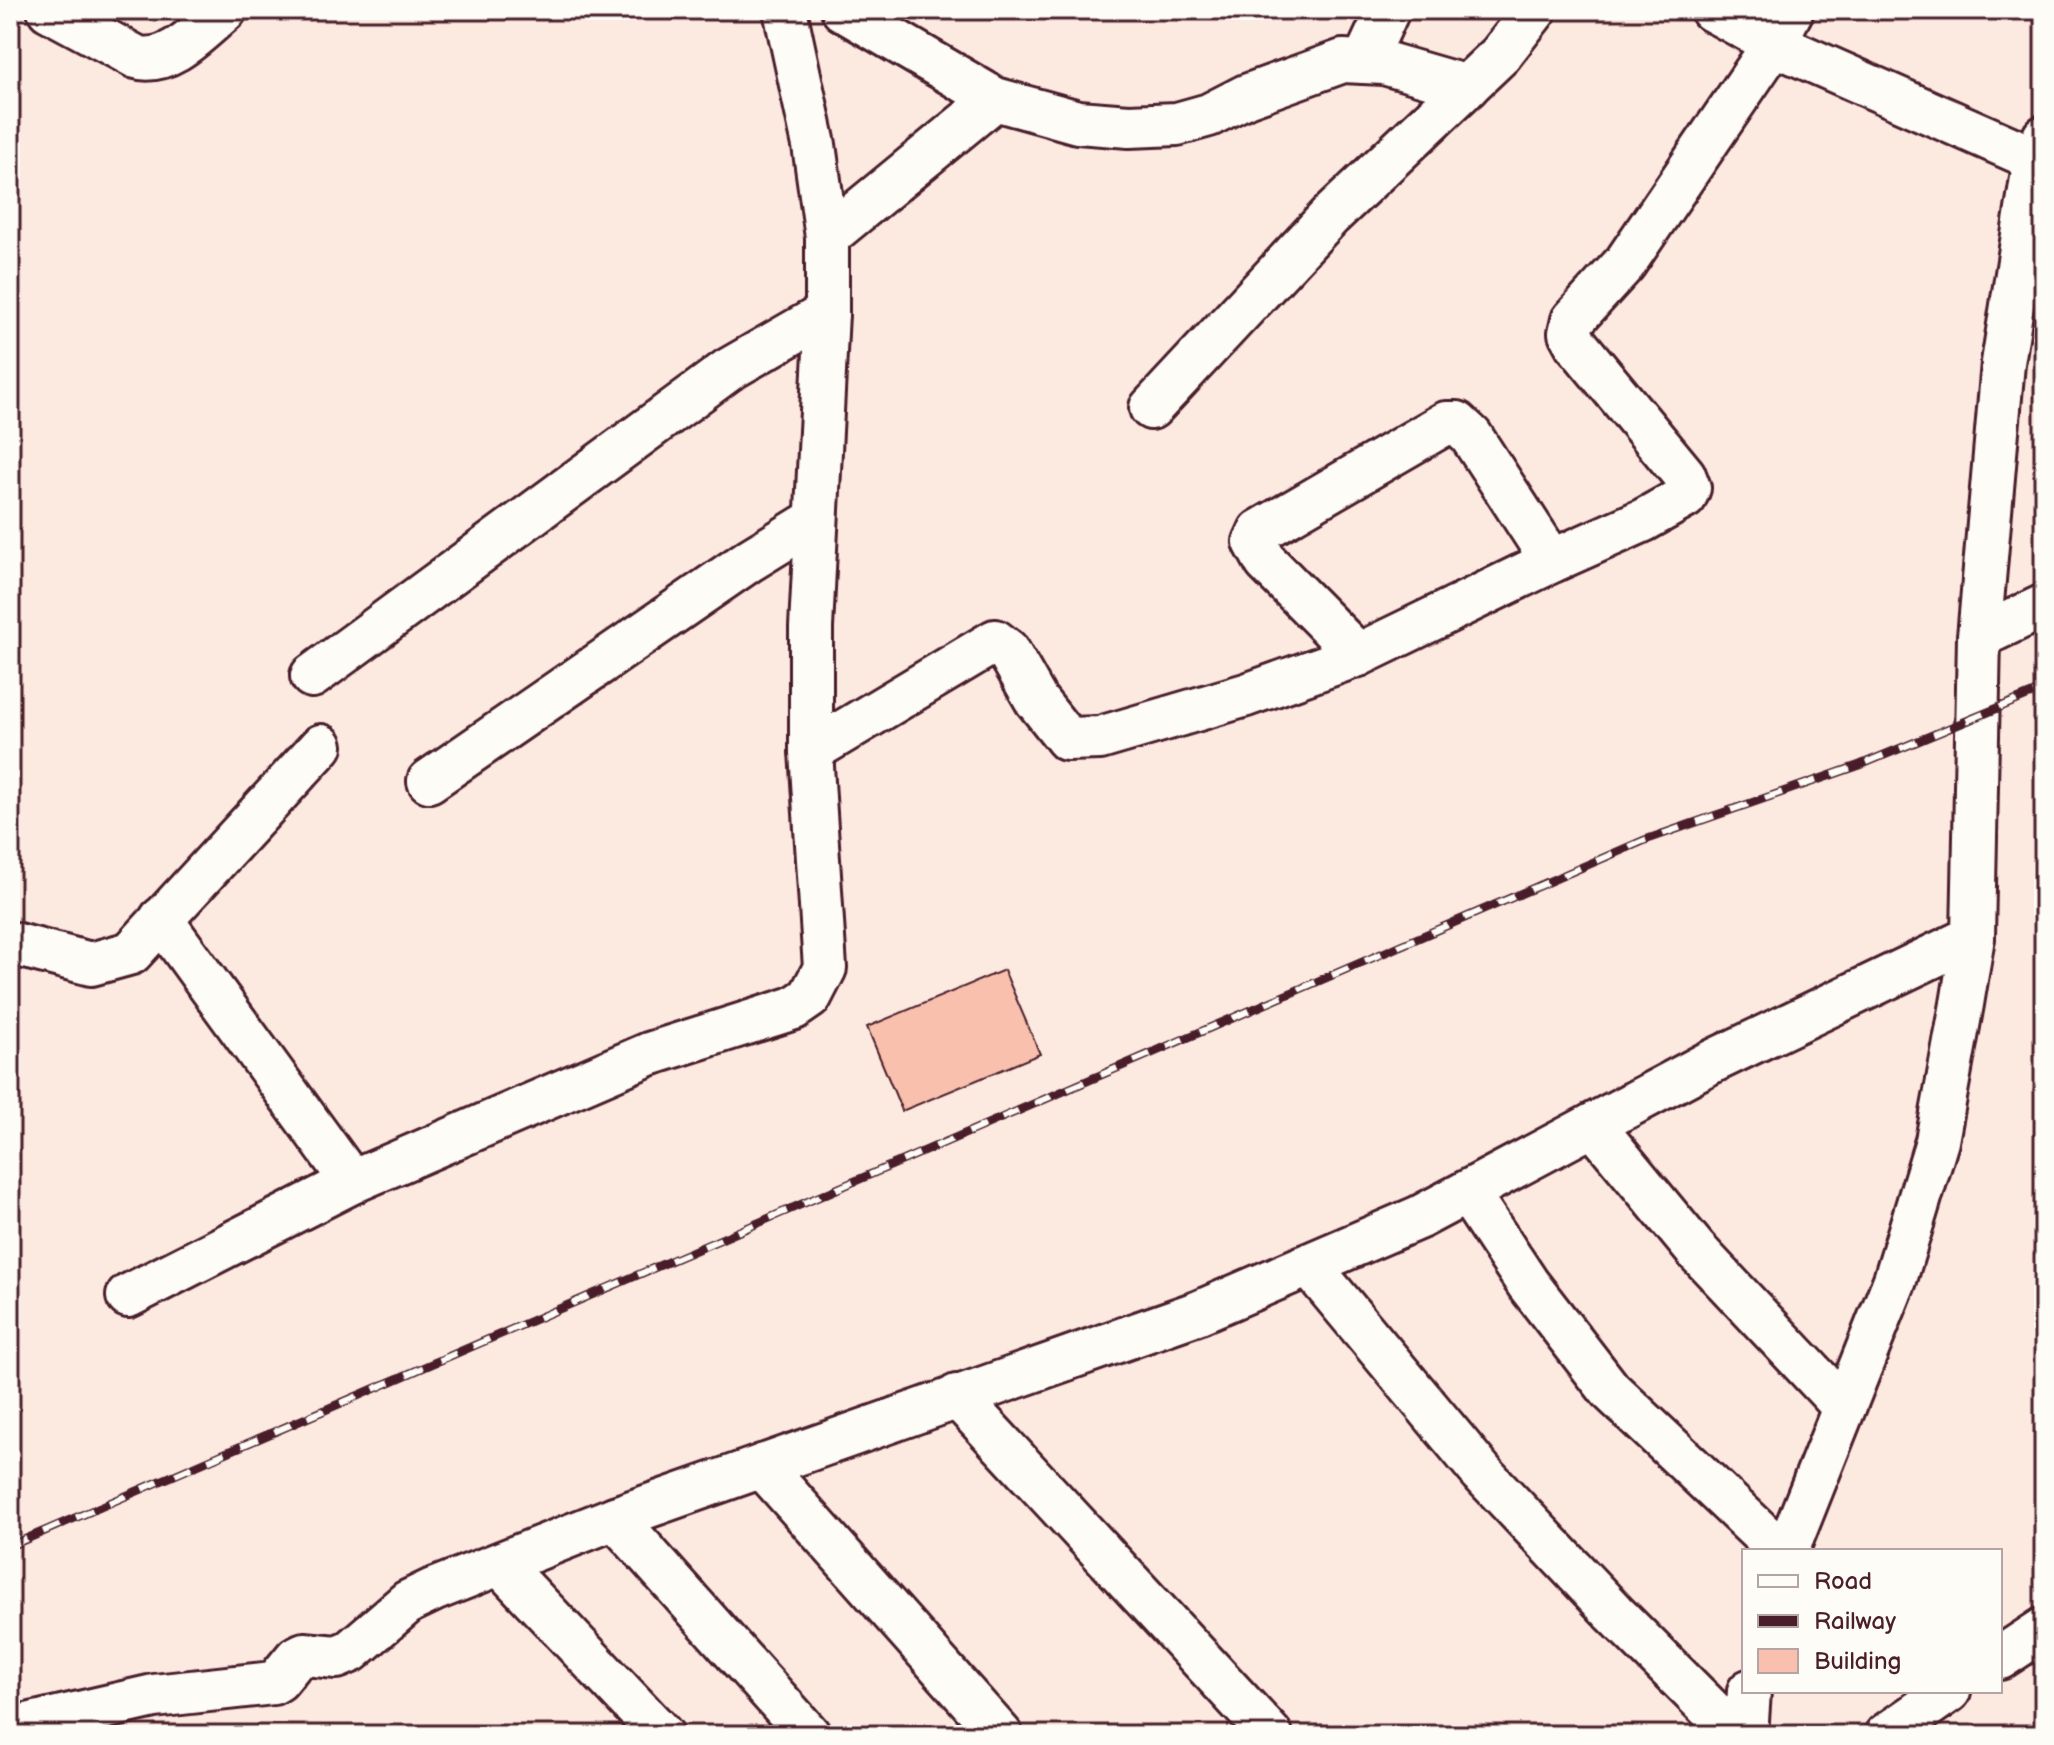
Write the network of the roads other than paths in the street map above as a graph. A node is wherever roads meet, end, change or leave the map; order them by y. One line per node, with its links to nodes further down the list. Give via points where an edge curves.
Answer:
1 (49, 10): 2 (street, via 148,60 178,48)
2 (225, 10)
3 (785, 10): 14 (street)
4 (1388, 10): 9 (street)
5 (1535, 10): 10 (street)
6 (1712, 10): 8 (street)
7 (867, 16): 11 (street)
8 (1783, 27): 12 (street); 18 (street, via 1625,263 1573,320 1570,333 1684,475 1689,493 1644,520)
9 (1364, 62): 10 (street); 11 (street, via 1343,61 1304,73 1177,124 1078,122)
10 (1467, 87): 16 (street, via 1331,215)
11 (995, 99): 14 (street)
12 (2039, 148): 13 (street)
13 (2035, 230): 20 (street, via 2003,363)
14 (827, 237): 15 (street)
15 (827, 313): 17 (street); 22 (street, via 728,370)
16 (1151, 408)
17 (815, 520): 24 (street); 25 (street)
18 (1552, 561): 21 (street); 21 (street, via 1471,436 1457,423 1446,423 1260,531 1255,542 1266,562)
19 (2044, 606): 20 (street)
20 (1979, 637): 27 (street)
21 (1358, 655): 24 (street, via 1100,738 1067,739 1036,700 1008,651 995,641)
22 (312, 676)
23 (321, 746): 26 (street)
24 (811, 751): 30 (street, via 825,968 810,997 794,1008 649,1054)
25 (429, 781)
26 (161, 919): 28 (street, via 131,953 91,964); 30 (street)
27 (1973, 937): 29 (street, via 1707,1064); 35 (street, via 1937,1141 1895,1280)
28 (10, 943)
29 (1593, 1125): 31 (street); 35 (street, via 1696,1250)
30 (352, 1182): 33 (street)
31 (1467, 1192): 32 (street); 38 (street, via 1528,1284 1610,1390)
32 (1309, 1265): 34 (street, via 1197,1313); 50 (street, via 1483,1474)
33 (128, 1296)
34 (957, 1396): 36 (street); 49 (street)
35 (1844, 1407): 39 (street)
36 (762, 1466): 37 (street); 48 (street)
37 (615, 1518): 40 (street); 47 (street)
38 (1778, 1549)
39 (1788, 1549)
40 (501, 1565): 45 (street, via 408,1602 351,1651 337,1657 296,1658 273,1683 154,1696); 46 (street)
41 (2044, 1629): 42 (street)
42 (2002, 1657)
43 (1749, 1693): 51 (street)
44 (1946, 1693): 52 (street)
45 (10, 1729)
46 (662, 1735)
47 (809, 1735)
48 (1001, 1735)
49 (1271, 1735)
50 (1736, 1735)
51 (1746, 1735)
52 (1886, 1735)

